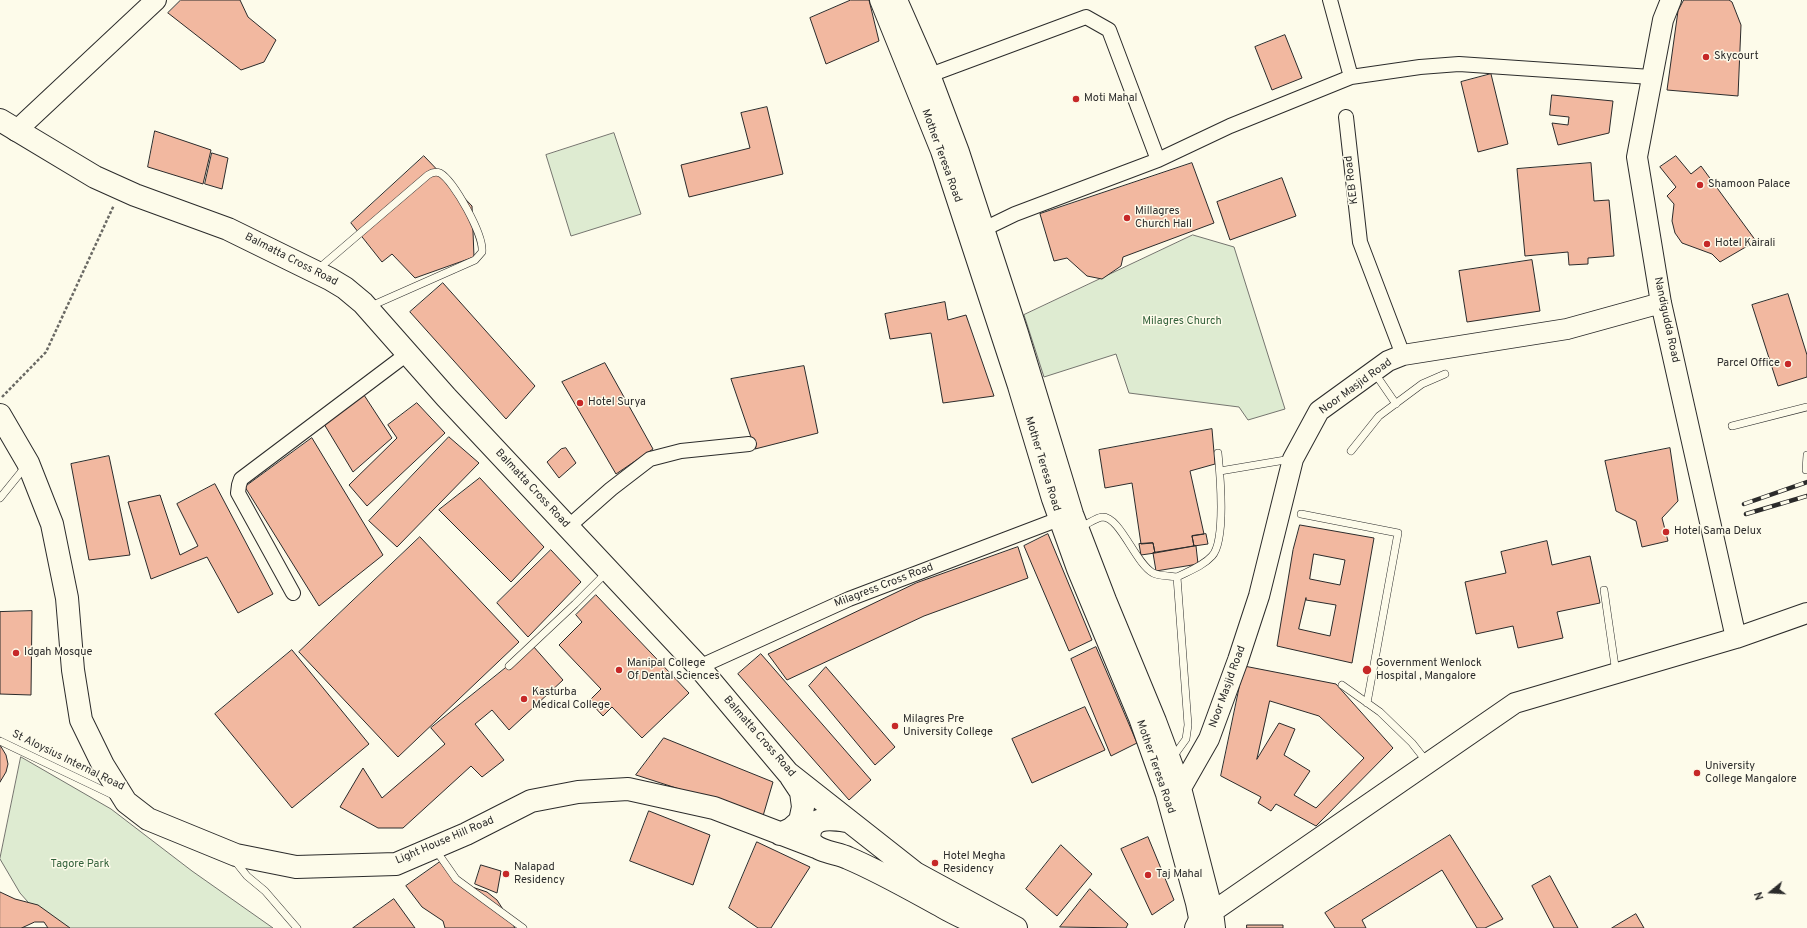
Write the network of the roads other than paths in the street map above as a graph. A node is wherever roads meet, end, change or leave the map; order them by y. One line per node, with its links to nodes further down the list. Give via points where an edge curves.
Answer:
1 (156, 0): 10 (street)
2 (880, 0): 34 (street, Mother Teresa Road, via 941,151 1020,393)
3 (897, 0): 6 (street)
4 (1330, 0): 7 (street)
5 (1671, 0): 8 (street, Nandigudda Road, via 1663,20)
6 (930, 75): 11 (street, via 1086,17 1109,30); 12 (street)
7 (1351, 77): 8 (street, via 1459,64); 11 (street, via 1230,126)
8 (1651, 77): 14 (street, Nandigudda Road, via 1637,158)
9 (1346, 117): 17 (street, KEB Road, via 1360,242)
10 (8, 125): 13 (main road, Balmatta Cross Road, via 95,177 228,229)
11 (1158, 160): 12 (street, via 1016,214)
12 (984, 229): 34 (street, via 1018,332)
13 (315, 271): 15 (main road, Balmatta Cross Road, via 345,288); 15 (lane, via 428,175 440,174 450,184 474,223 481,238 482,252 475,260)
14 (1661, 303): 17 (street, Noor Masjid Road, via 1567,329); 41 (street, Nandigudda Road)
15 (367, 308): 16 (main road, Balmatta Cross Road)
16 (407, 354): 35 (main road, Balmatta Cross Road); 39 (street, via 242,479 238,485 238,493)
17 (1403, 355): 18 (street, Noor Masjid Road, via 1388,361)
18 (1374, 372): 20 (lane); 28 (street, Noor Masjid Road, via 1319,411)
19 (1445, 374): 20 (lane, via 1422,384)
20 (1396, 404): 25 (lane, via 1379,416)
21 (1807, 407): 23 (lane)
22 (0, 415): 29 (main road, Light House Hill Road)
23 (1732, 426)
24 (750, 444): 35 (street, via 681,451 650,458)
25 (1351, 451)
26 (1218, 453): 31 (lane)
27 (1807, 455): 30 (lane)
28 (1293, 459): 31 (lane); 51 (street, Noor Masjid Road, via 1258,596 1210,739)
29 (28, 462): 32 (lane); 52 (main road, Light House Hill Road, via 52,524 68,598 73,670 81,720 103,765)
30 (1806, 470)
31 (1220, 471): 37 (lane, via 1221,519 1213,555)
32 (0, 498)
33 (1301, 514): 46 (lane, via 1398,533)
34 (1070, 520): 37 (lane, via 1102,517 1112,520 1136,556 1153,573); 43 (street, Milagress Cross Road, via 849,599); 48 (street, via 1106,600); 51 (street, Mother Teresa Road, via 1076,569 1138,718)
35 (568, 527): 36 (main road, Balmatta Cross Road)
36 (608, 570): 42 (lane); 43 (main road, Balmatta Cross Road)
37 (1177, 577): 48 (lane, via 1188,725 1186,739)
38 (1604, 590): 44 (lane)
39 (293, 593)
40 (1807, 612): 41 (street)
41 (1736, 638): 44 (street)
42 (509, 666)
43 (699, 667): 50 (main road, Balmatta Cross Road)
44 (1616, 674): 49 (street, via 1515,703)
45 (1342, 685): 46 (lane)
46 (1367, 703): 49 (lane, via 1412,743)
47 (0, 741): 52 (lane, St Aloysius Internal Road)
48 (1170, 760): 51 (street)
49 (1428, 763): 58 (street)
50 (788, 773): 53 (main road, Balmatta Cross Road); 54 (main road, via 801,792 803,807 800,821)
51 (1173, 791): 58 (street, Mother Teresa Road)
52 (126, 802): 57 (main road, Light House Hill Road, via 148,819)
53 (847, 821): 55 (main road, via 828,819 816,822 809,836); 62 (main road, Balmatta Cross Road, via 915,873)
54 (780, 834): 55 (main road, Light House Hill Road); 56 (main road, Light House Hill Road, via 714,808 628,789 578,792 531,801)
55 (816, 847): 61 (main road, Light House Hill Road, via 878,871)
56 (434, 848): 57 (main road, Light House Hill Road, via 396,864 296,867); 60 (lane, via 456,880)
57 (228, 853): 59 (lane)
58 (1205, 923)
59 (297, 928)
60 (523, 928)
61 (985, 928)
62 (1016, 928)

